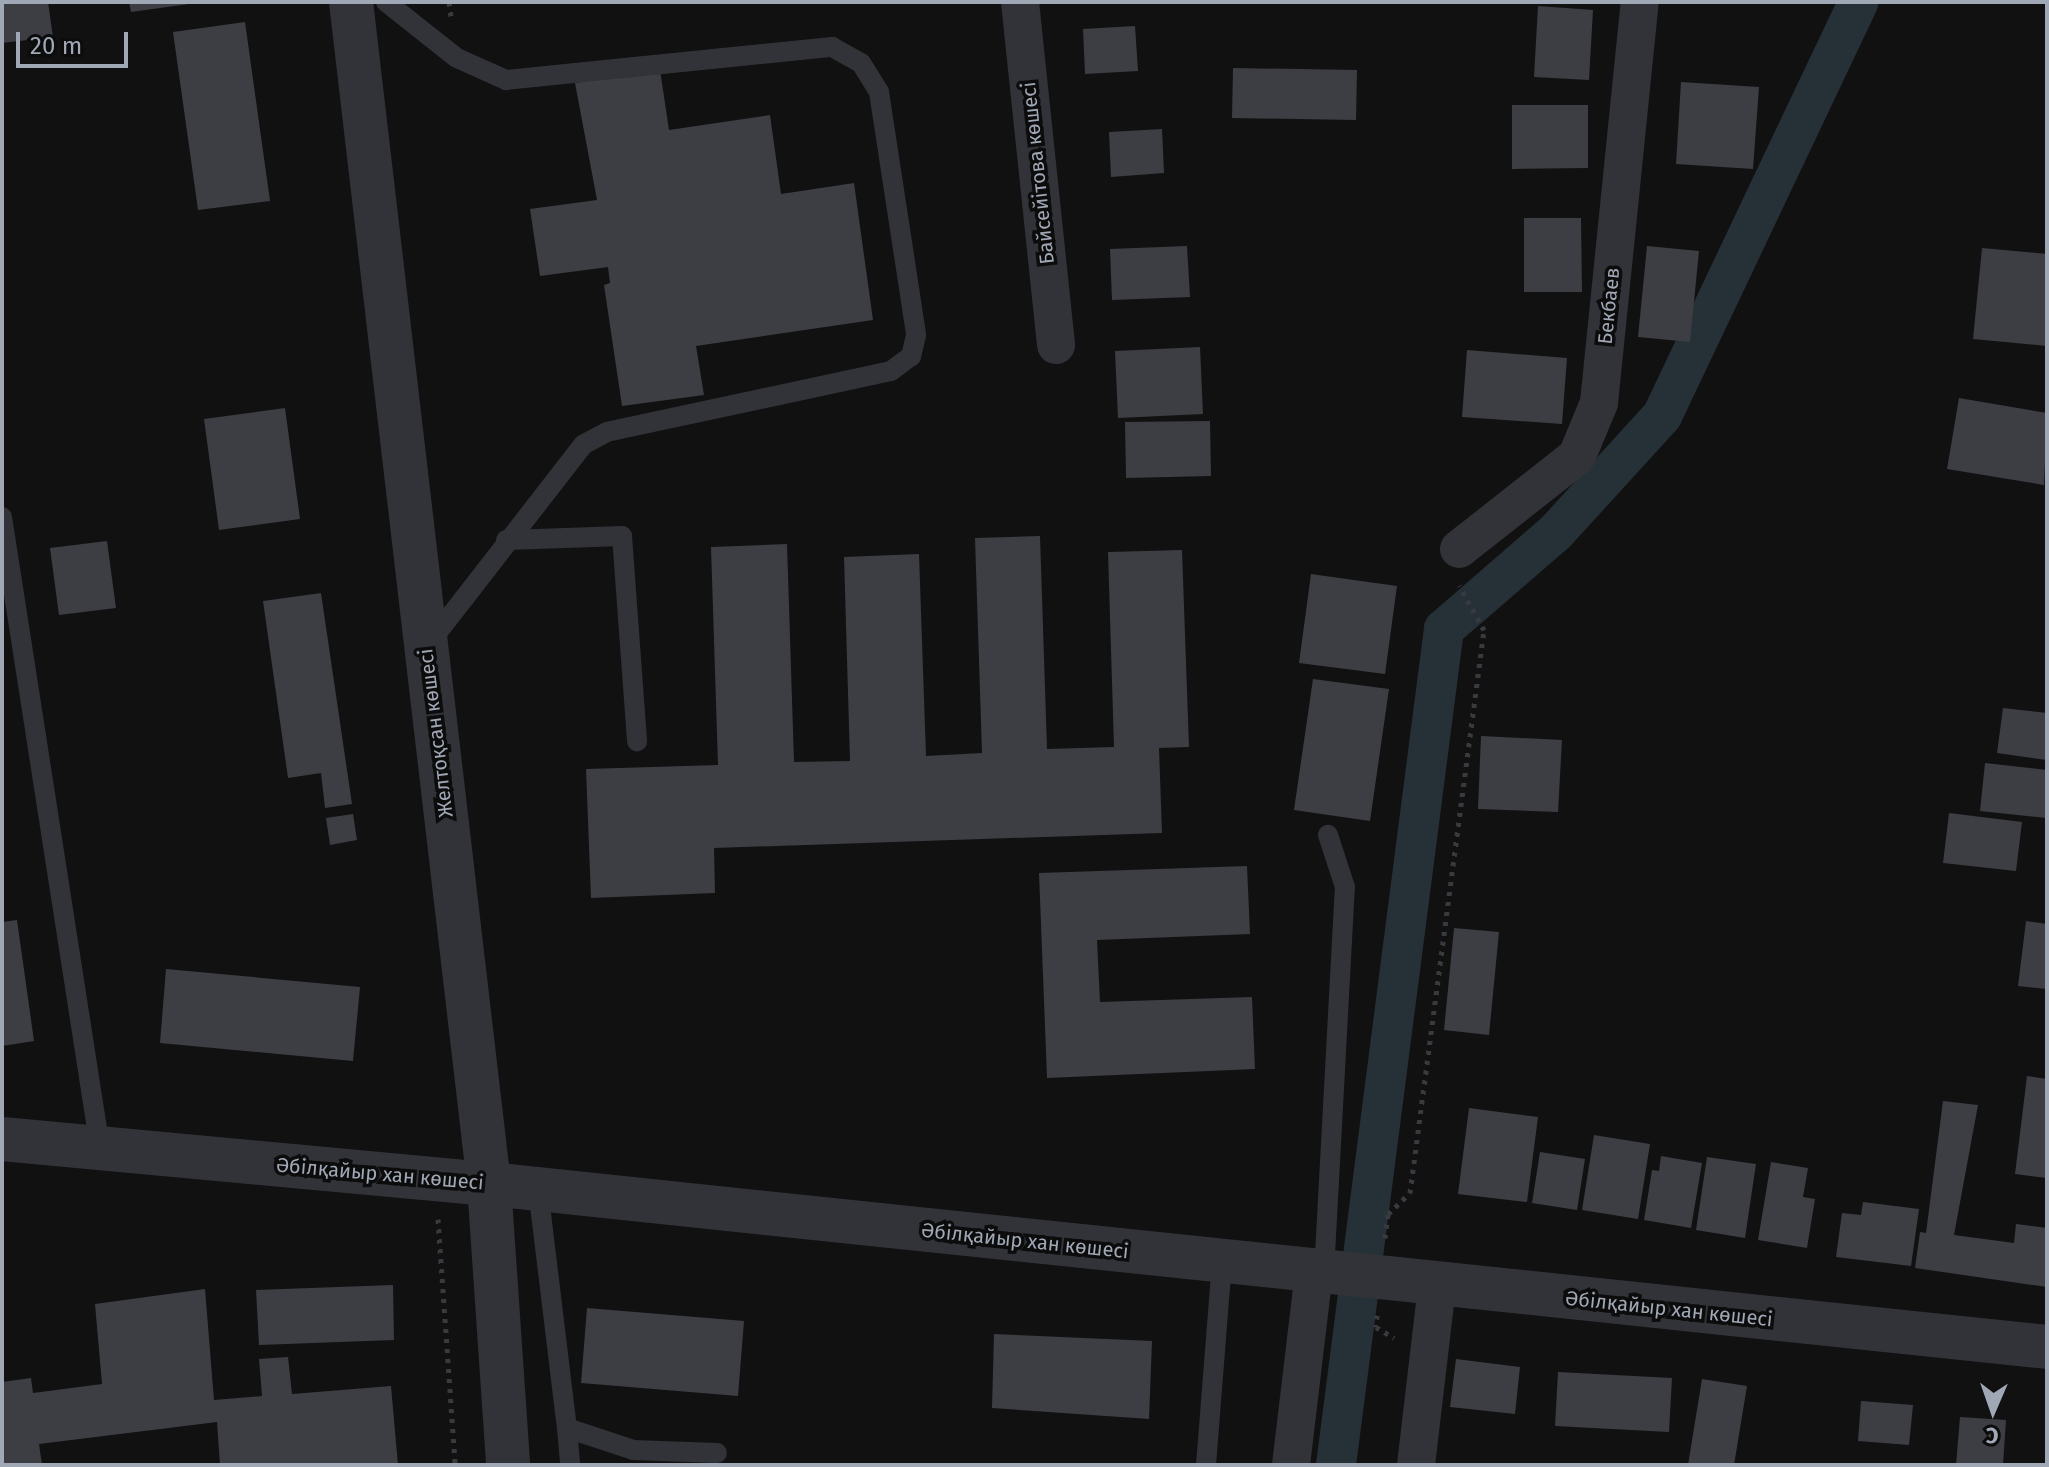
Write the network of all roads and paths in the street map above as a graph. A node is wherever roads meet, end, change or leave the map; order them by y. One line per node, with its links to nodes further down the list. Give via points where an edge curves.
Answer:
1 (351, 2): 9 (street, Желтоқсан көшесі)
2 (386, 2): 7 (lane, via 457,58 506,80 832,47 861,63 879,92 916,335 911,356 891,371 607,432 562,466)
3 (1020, 2): 5 (street, Байсейітова көшесі)
4 (1640, 2): 8 (street, Бекбаев, via 1599,403 1577,456)
5 (1056, 345)
6 (2, 517): 13 (lane)
7 (506, 540): 9 (lane); 10 (lane, via 622,536)
8 (1457, 563): 19 (path, via 1484,630 1410,1193 1388,1214)
9 (426, 647): 15 (street, Желтоқсан көшесі)
10 (637, 741)
11 (1328, 835): 18 (lane, via 1345,887)
12 (2, 1139): 13 (street, Әбілқайыр хан көшесі)
13 (100, 1148): 14 (street, Әбілқайыр хан көшесі)
14 (435, 1179): 15 (street, Әбілқайыр хан көшесі); 24 (path)
15 (489, 1184): 16 (street, Әбілқайыр хан көшесі); 25 (street, Желтоқсан көшесі)
16 (538, 1189): 17 (street, Әбілқайыр хан көшесі); 22 (lane)
17 (1222, 1262): 18 (street, Әбілқайыр хан көшесі); 27 (lane)
18 (1319, 1273): 19 (street, Әбілқайыр хан көшесі); 28 (street)
19 (1379, 1280): 20 (street, Әбілқайыр хан көшесі)
20 (1437, 1286): 21 (street, Әбілқайыр хан көшесі); 29 (street)
21 (2047, 1347)
22 (567, 1428): 23 (lane, via 633,1450); 26 (lane)
23 (717, 1453)
24 (455, 1465)
25 (508, 1465)
26 (570, 1465)
27 (1206, 1465)
28 (1291, 1465)
29 (1416, 1465)

